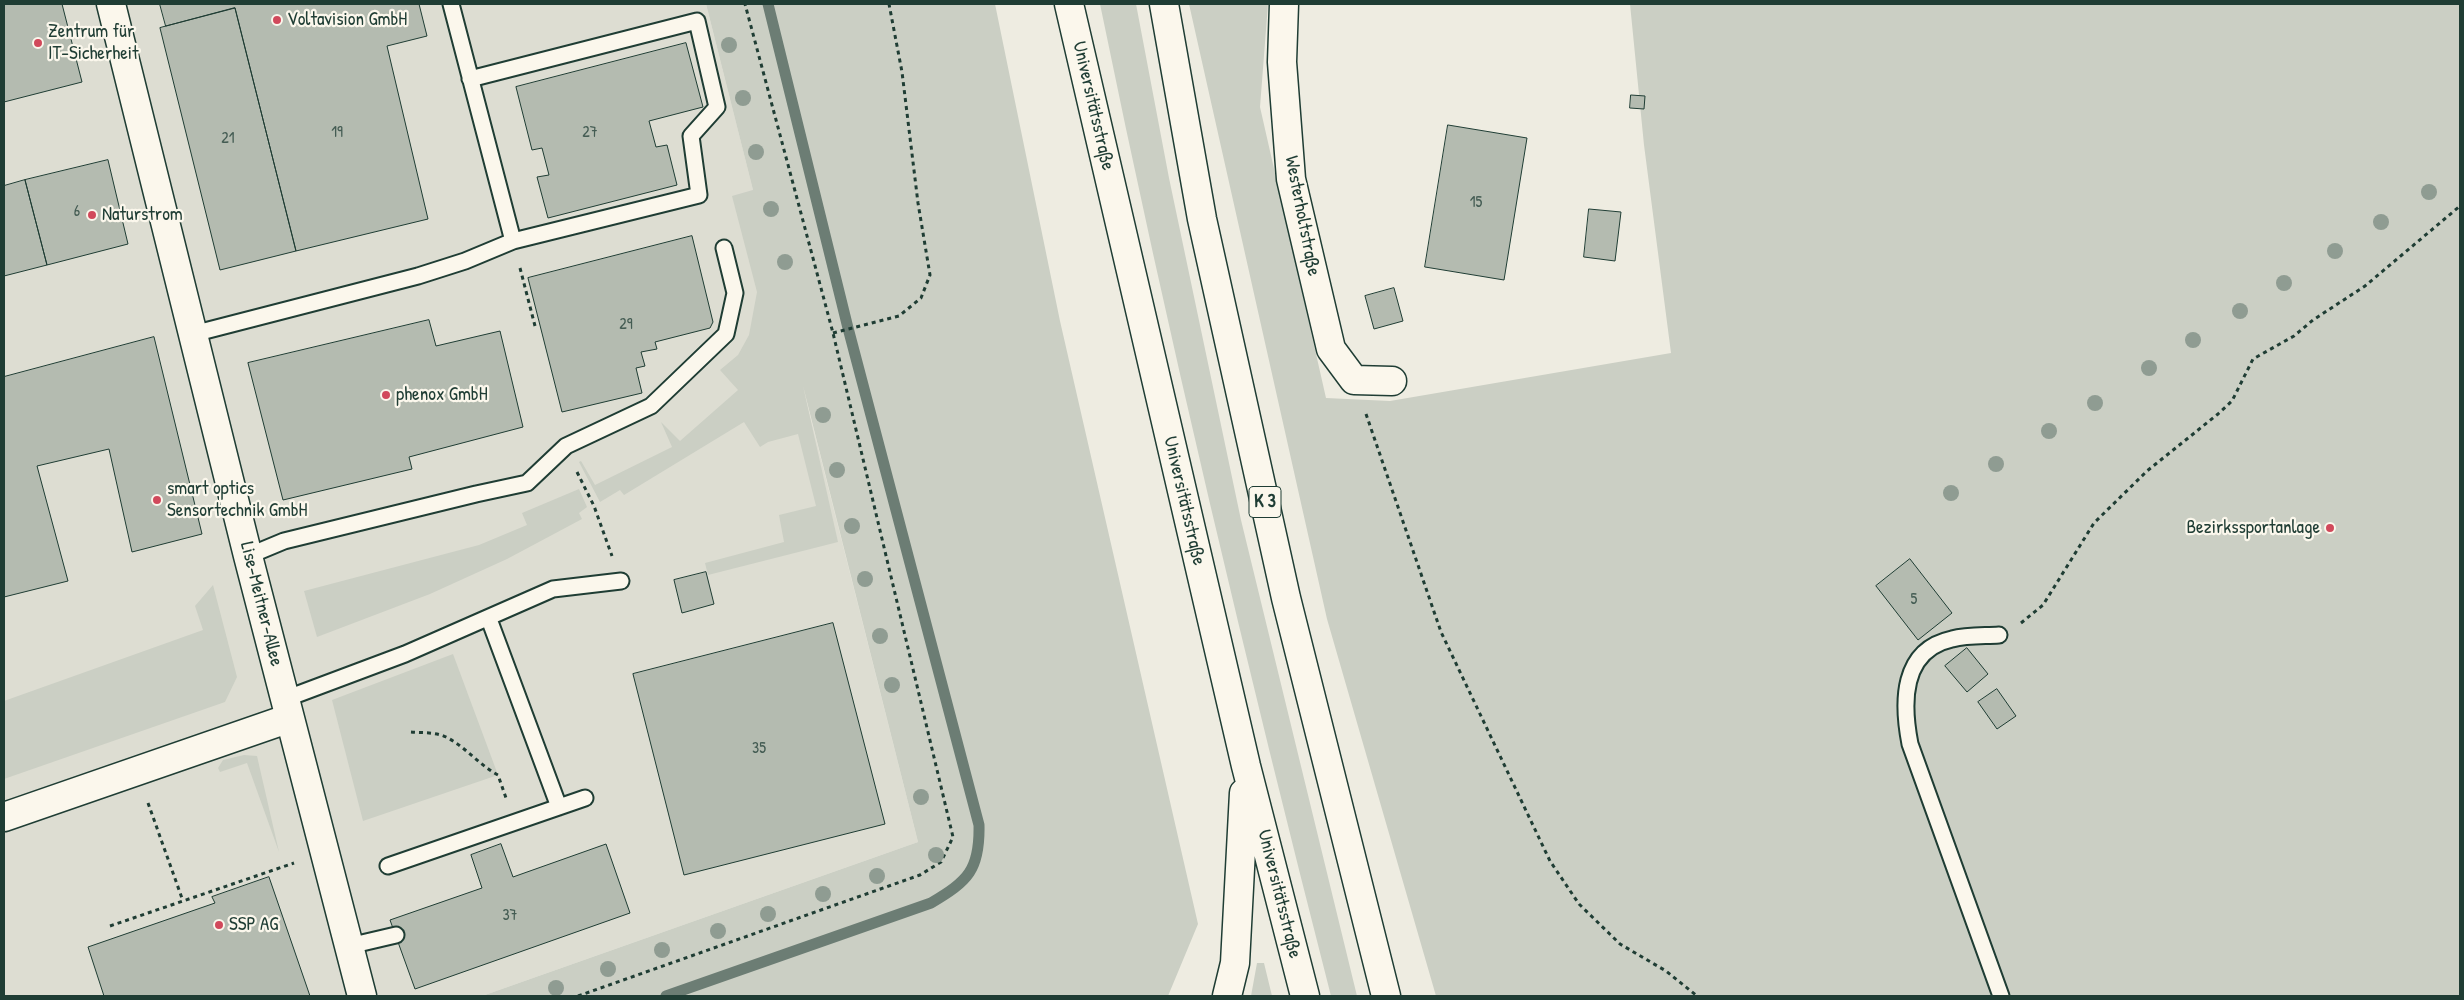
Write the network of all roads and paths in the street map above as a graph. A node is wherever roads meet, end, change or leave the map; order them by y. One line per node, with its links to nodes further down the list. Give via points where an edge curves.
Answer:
1 (111, 4): 14 (main road, Lise-Meitner-Allee)
2 (451, 4): 8 (lane)
3 (746, 4): 13 (path)
4 (889, 4): 13 (path, via 902,72 930,275 921,298 899,316)
5 (1069, 4): 24 (main road, Universitätsstraße)
6 (1164, 4): 40 (main road, K 3, via 1202,219 1282,578)
7 (1284, 4): 15 (main road, Westerholtstraße, via 1282,62 1290,179 1331,349)
8 (470, 79): 10 (lane); 10 (lane, via 697,21 717,107 690,136 699,195)
9 (2460, 206): 21 (path, via 2365,286 2294,336 2253,359 2232,400 2148,471 2094,524 2043,605)
10 (513, 241): 12 (path); 14 (lane, via 418,276)
11 (724, 248): 17 (lane, via 734,293 726,334 651,406)
12 (535, 326)
13 (833, 332): 37 (path, via 953,837 941,862 920,875)
14 (193, 334): 18 (main road, Lise-Meitner-Allee)
15 (1354, 380): 16 (main road); 41 (path, via 1441,632 1550,861 1579,904 1620,944 1666,971)
16 (1392, 381)
17 (566, 446): 18 (lane, via 527,483 284,541); 19 (path, via 594,506)
18 (248, 556): 22 (main road, Lise-Meitner-Allee)
19 (621, 581): 20 (lane, via 553,589)
20 (489, 619): 22 (lane); 27 (lane)
21 (1999, 635): 42 (lane, via 1951,639 1912,665 1907,688 1906,723 1910,744)
22 (287, 708): 25 (main road); 30 (main road, Lise-Meitner-Allee)
23 (411, 732): 29 (path, via 447,738 498,775)
24 (1246, 766): 38 (main road, via 1235,963); 39 (main road, Universitätsstraße)
25 (136, 770): 28 (main road); 32 (path)
26 (585, 798): 27 (lane)
27 (559, 807): 29 (lane)
28 (4, 817)
29 (514, 822): 31 (lane)
30 (325, 853): 32 (path); 35 (main road, Lise-Meitner-Allee)
31 (388, 866)
32 (183, 901): 33 (path)
33 (110, 926)
34 (396, 935): 35 (lane)
35 (349, 946): 36 (main road, Lise-Meitner-Allee)
36 (362, 996)
37 (578, 996)
38 (1226, 996)
39 (1305, 996)
40 (1386, 996)
41 (1697, 996)
42 (2001, 996)

